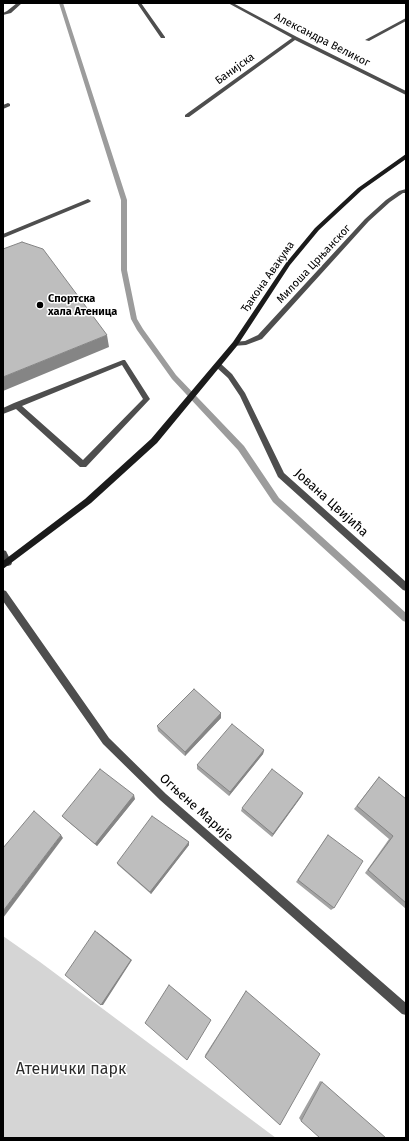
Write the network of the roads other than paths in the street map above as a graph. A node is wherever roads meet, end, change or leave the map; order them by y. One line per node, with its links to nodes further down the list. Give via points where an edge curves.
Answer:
1 (20, 3): 4 (street, via 10,12)
2 (139, 3): 6 (street)
3 (230, 3): 7 (street, Александра Великог)
4 (3, 14)
5 (406, 19): 8 (street)
6 (163, 37)
7 (294, 38): 9 (street, Александра Великог); 10 (street, Банијска)
8 (367, 40)
9 (406, 93)
10 (186, 116)
11 (406, 156): 15 (main road, Ђакона Авакума, via 360,189 318,229 288,264)
12 (406, 191): 15 (street, Милоша Црњанског, via 388,201 367,220 260,337 246,343)
13 (88, 201): 14 (street)
14 (3, 236)
15 (235, 344): 16 (main road, Ђакона Авакума)
16 (218, 365): 20 (main road, Ђакона Авакума, via 154,441 88,501); 21 (street, Јована Цвијића, via 230,376 243,395 281,476)
17 (16, 406): 17 (street, via 123,362 147,399 83,465); 18 (street)
18 (3, 411)
19 (3, 553): 20 (street)
20 (6, 565)
21 (406, 587)
22 (3, 594): 23 (street, Огњене Марије, via 106,741 163,797)
23 (406, 1010)

